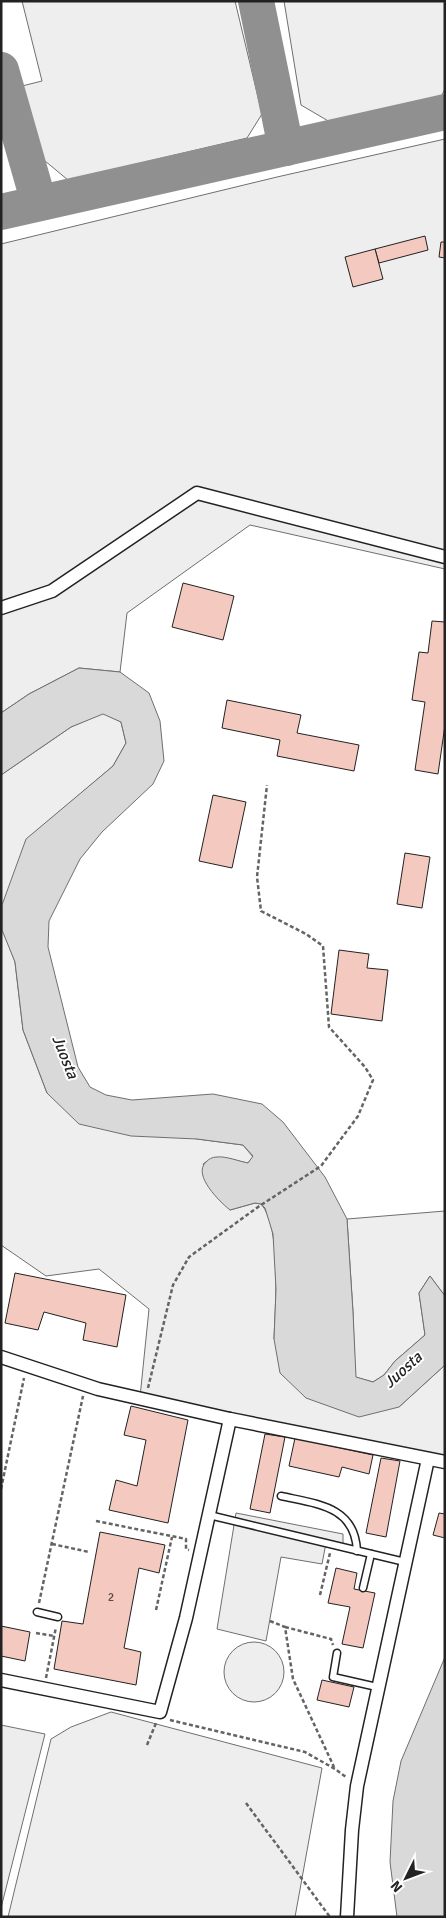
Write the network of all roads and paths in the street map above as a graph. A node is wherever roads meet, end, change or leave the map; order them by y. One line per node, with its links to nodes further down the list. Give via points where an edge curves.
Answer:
1 (445, 557): 2 (street, via 197,493 52,591)
2 (1, 608)
3 (267, 785): 7 (path, via 257,877 261,911 323,946 329,1027 373,1080 358,1116 321,1166 189,1257 173,1285)
4 (1, 1358): 5 (street)
5 (27, 1366): 6 (street); 11 (path)
6 (86, 1385): 7 (street); 17 (path)
7 (146, 1399): 8 (street)
8 (230, 1419): 9 (street); 14 (street)
9 (428, 1459): 10 (street); 23 (street)
10 (445, 1462)
11 (2, 1477): 12 (path)
12 (1, 1489)
13 (281, 1496): 19 (lane, via 334,1509 350,1523)
14 (208, 1515): 18 (lane); 21 (street)
15 (96, 1521): 16 (path)
16 (172, 1537): 21 (path, via 186,1539 186,1549); 26 (path)
17 (51, 1544): 20 (path); 27 (path)
18 (332, 1545): 19 (lane); 25 (path)
19 (357, 1551): 22 (lane)
20 (89, 1552)
21 (200, 1553): 37 (street)
22 (371, 1554): 23 (lane); 24 (lane)
23 (405, 1562): 35 (street)
24 (363, 1588)
25 (320, 1595)
26 (156, 1610)
27 (37, 1612): 28 (lane)
28 (58, 1617): 32 (path)
29 (270, 1621): 30 (path)
30 (286, 1626): 33 (path, via 331,1639); 39 (path, via 293,1678)
31 (36, 1633): 32 (path)
32 (54, 1636): 36 (path)
33 (337, 1653): 35 (lane, via 332,1677)
34 (1, 1680): 36 (street)
35 (377, 1687): 40 (street)
36 (43, 1689): 37 (street)
37 (160, 1712): 38 (path); 39 (path, via 171,1721 305,1752)
38 (148, 1746)
39 (335, 1769): 40 (path)
40 (356, 1786): 43 (street)
41 (246, 1803): 42 (path)
42 (330, 1917)
43 (347, 1917)

